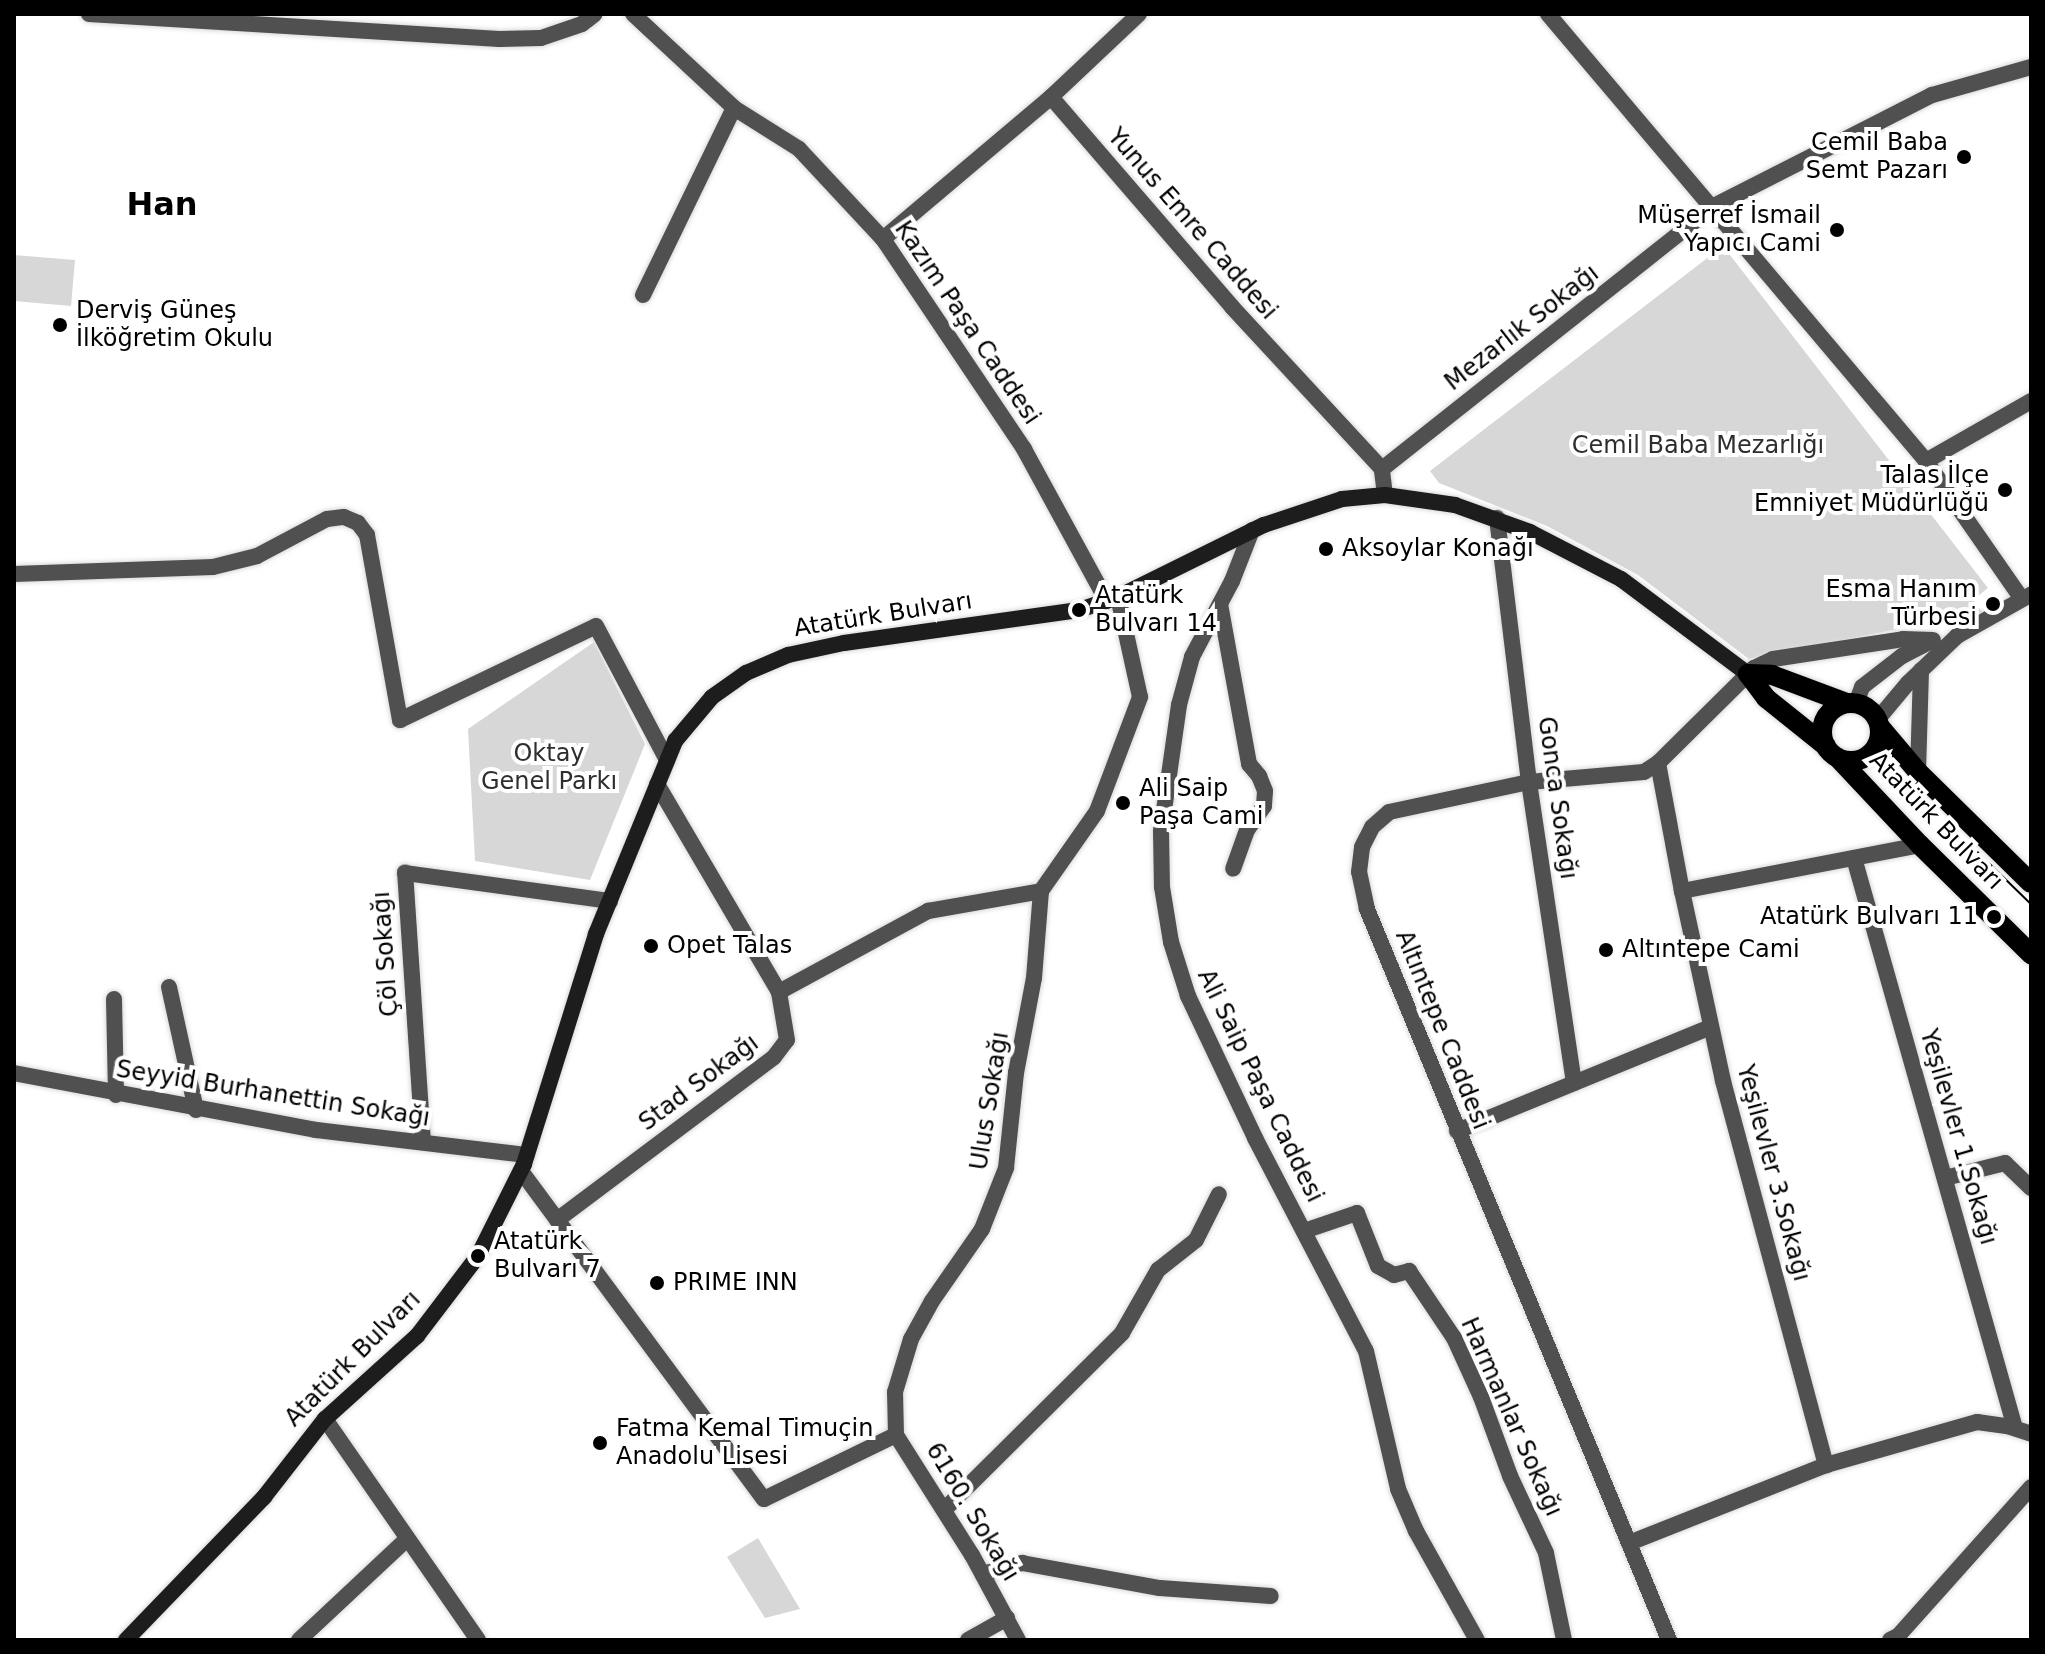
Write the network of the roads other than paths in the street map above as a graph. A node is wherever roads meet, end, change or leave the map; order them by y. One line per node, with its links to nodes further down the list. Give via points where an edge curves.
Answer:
1 (89, 14): 2 (street, via 499,39 541,38)
2 (595, 14)
3 (633, 14): 8 (street, Kazım Paşa Caddesi)
4 (1139, 14): 7 (street)
5 (1548, 14): 9 (street)
6 (2031, 67): 9 (street, Mezarlık Sokağı, via 1932,95)
7 (1051, 97): 10 (street); 14 (street, Yunus Emre Caddesi, via 1232,307)
8 (734, 108): 10 (street, Kazım Paşa Caddesi, via 799,149); 11 (street)
9 (1712, 207): 13 (street); 14 (street, Mezarlık Sokağı)
10 (883, 239): 20 (street, Kazım Paşa Caddesi, via 1024,449)
11 (643, 295)
12 (2031, 401): 13 (street)
13 (1926, 461): 19 (street)
14 (1382, 469): 15 (street)
15 (1385, 495): 16 (main road, Atatürk Bulvarı, via 1429,499); 17 (main road, Atatürk Bulvarı, via 1322,504)
16 (1497, 518): 25 (main road, Atatürk Bulvarı, via 1621,579); 32 (street, Gonca Sokağı)
17 (1252, 530): 20 (main road, Atatürk Bulvarı); 21 (street, Ali Saip Paşa Caddesi)
18 (14, 574): 29 (street, via 213,567 282,546 327,519 353,519 367,535 400,720 596,626)
19 (2027, 597): 22 (street)
20 (1113, 599): 29 (main road, Atatürk Bulvarı, via 1059,615 844,643 766,663 705,704 675,741); 38 (street, Kazım Paşa Caddesi, via 1140,697 1097,811)
21 (1220, 604): 36 (street, via 1249,764 1265,791 1264,806 1247,830); 58 (street, Ali Saip Paşa Caddesi, via 1192,657 1170,754 1161,831 1165,914 1188,996)
22 (1957, 636): 23 (street); 24 (street)
23 (1933, 640): 25 (street, Altıntepe Caddesi, via 1903,639 1773,659); 26 (street, via 1902,656 1862,687)
24 (1921, 670): 27 (street); 31 (street)
25 (1748, 674): 26 (main road, Atatürk Bulvarı, via 1772,675); 28 (main road, Atatürk Bulvarı, via 1766,698); 30 (street, Altıntepe Caddesi)
26 (1851, 703): 27 (main road, via 1865,706); 28 (main road, via 1825,719 1822,728)
27 (1879, 723): 28 (main road, via 1878,743 1868,755 1854,761); 31 (main road, Atatürk Bulvarı)
28 (1832, 752): 34 (main road, Atatürk Bulvarı)
29 (667, 760): 33 (main road, Atatürk Bulvarı)
30 (1658, 763): 32 (street, Altıntepe Caddesi, via 1644,772); 39 (street, Yeşilevler 3.Sokağı)
31 (1918, 772): 37 (main road, Atatürk Bulvarı)
32 (1529, 782): 47 (street, Gonca Sokağı); 50 (street, Altıntepe Caddesi, via 1389,812 1366,837 1359,859 1367,909)
33 (657, 784): 40 (main road, Atatürk Bulvarı); 43 (street, Stad Sokağı)
34 (1920, 845): 35 (street); 41 (main road, Atatürk Bulvarı)
35 (1854, 858): 39 (street); 54 (street, Yeşilevler 1.Sokağı)
36 (1233, 869)
37 (2031, 883)
38 (1041, 891): 43 (street, via 928,911); 61 (street, Ulus Sokağı, via 1006,1168 982,1229 911,1339 895,1392)
39 (1682, 891): 45 (street, Yeşilevler 3.Sokağı)
40 (610, 901): 51 (street, Çöl Sokağı, via 405,873); 52 (main road, Atatürk Bulvarı)
41 (2031, 954)
42 (169, 987): 49 (street)
43 (779, 992): 57 (street, Stad Sokağı, via 788,1034 780,1052)
44 (114, 999): 48 (street)
45 (1710, 1027): 47 (street); 62 (street, Yeşilevler 3.Sokağı)
46 (14, 1073): 48 (street, Seyyid Burhanettin Sokağı)
47 (1574, 1083): 50 (street)
48 (116, 1095): 49 (street, Seyyid Burhanettin Sokağı)
49 (196, 1110): 51 (street, Seyyid Burhanettin Sokağı)
50 (1457, 1131): 66 (street, Altıntepe Caddesi)
51 (423, 1142): 52 (street, Seyyid Burhanettin Sokağı)
52 (527, 1155): 53 (main road, Atatürk Bulvarı)
53 (521, 1171): 57 (street, 6160. Sokağı); 59 (main road, Atatürk Bulvarı, via 495,1226 439,1310 394,1359)
54 (1945, 1178): 55 (street, via 2005,1163); 60 (street, Yeşilevler 1.Sokağı)
55 (2031, 1188)
56 (1219, 1194): 64 (street, via 1196,1240 1158,1270 1122,1333)
57 (557, 1220): 61 (street, 6160. Sokağı, via 764,1499)
58 (1304, 1231): 76 (street, Ali Saip Paşa Caddesi, via 1366,1351 1406,1510); 77 (street, Harmanlar Sokağı, via 1357,1213 1378,1266 1394,1275 1409,1271 1454,1338 1546,1553)
59 (325, 1419): 65 (street); 71 (main road, Atatürk Bulvarı, via 264,1497); 73 (street)
60 (2023, 1431): 62 (street, via 1977,1422)
61 (896, 1435): 64 (street, 6160. Sokağı)
62 (1826, 1465): 66 (street)
63 (2031, 1487): 70 (street)
64 (945, 1509): 67 (street, 6160. Sokağı)
65 (407, 1539): 72 (street); 73 (street)
66 (1629, 1543): 78 (street, Altıntepe Caddesi)
67 (983, 1574): 68 (street, via 1022,1563 1160,1588); 69 (street, 6160. Sokağı)
68 (1271, 1596)
69 (1007, 1618): 74 (street); 75 (street, 6160. Sokağı)
70 (1896, 1639)
71 (126, 1640)
72 (299, 1640)
73 (478, 1640)
74 (968, 1640)
75 (1018, 1640)
76 (1477, 1640)
77 (1564, 1640)
78 (1669, 1640)

